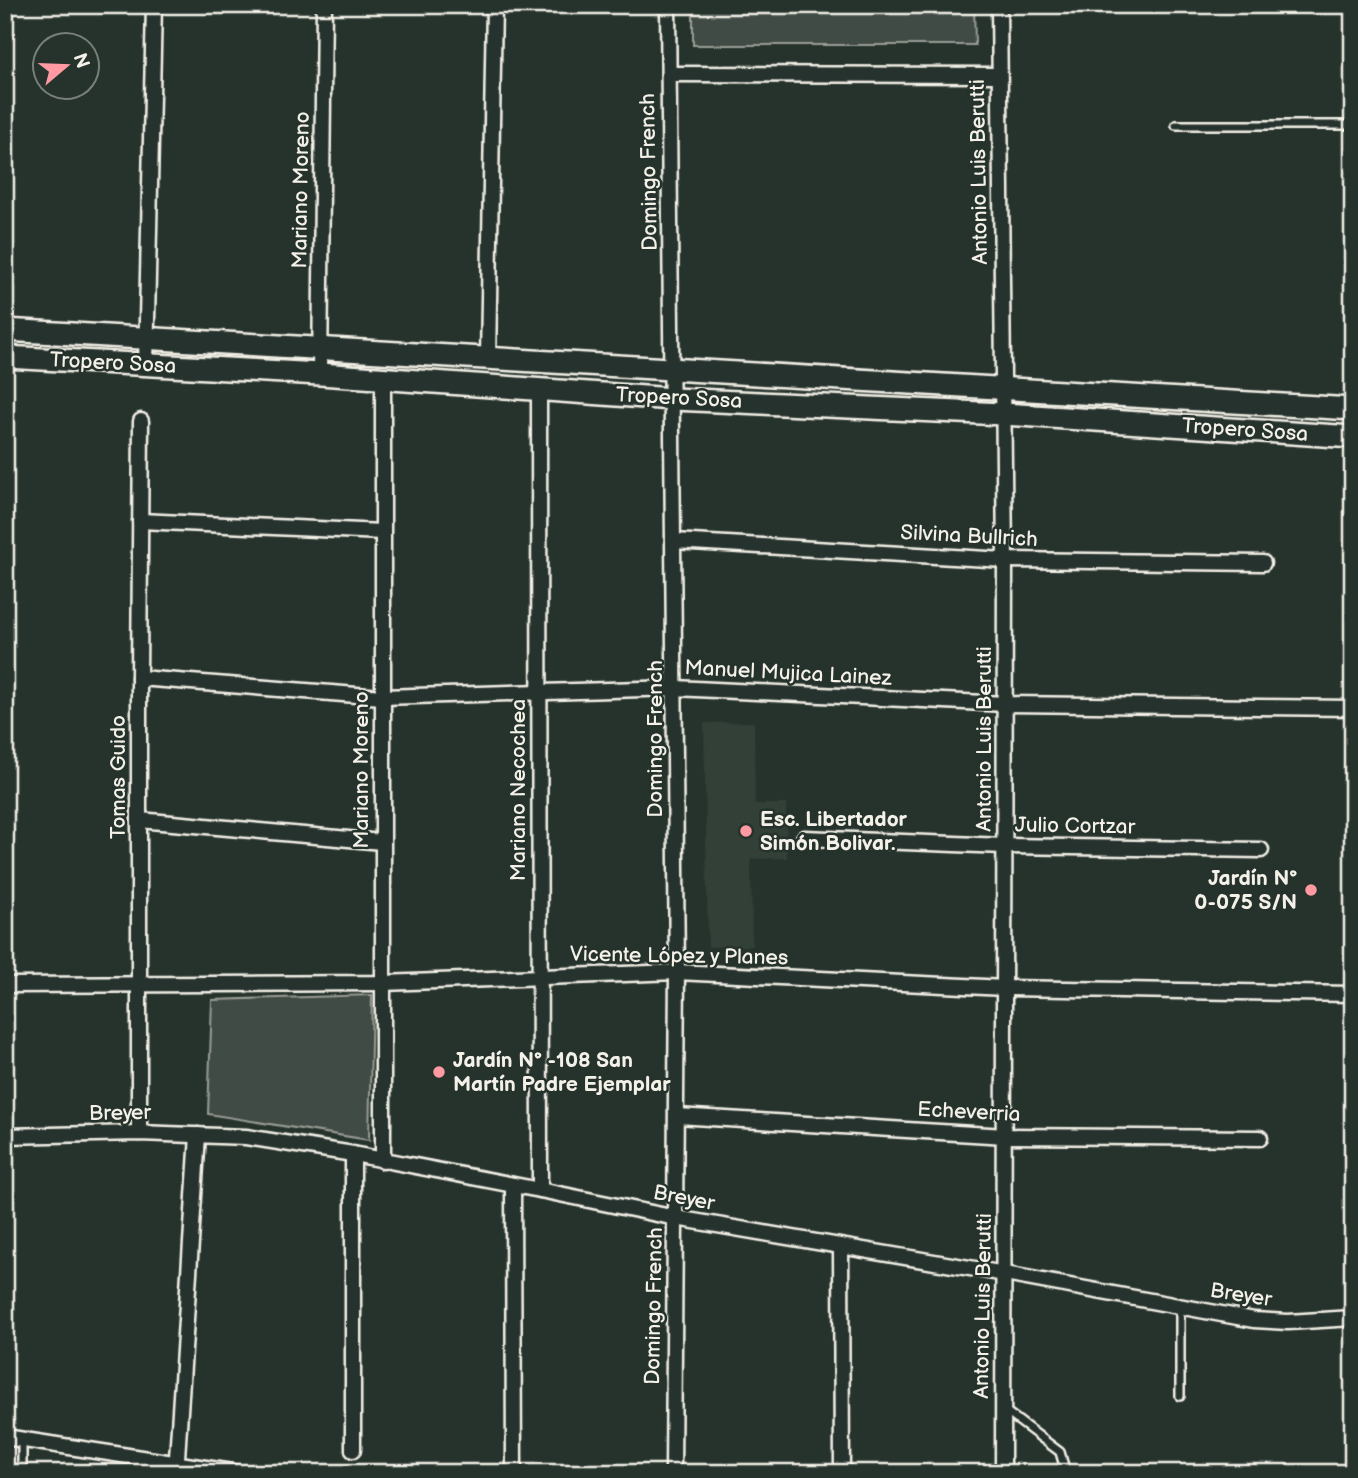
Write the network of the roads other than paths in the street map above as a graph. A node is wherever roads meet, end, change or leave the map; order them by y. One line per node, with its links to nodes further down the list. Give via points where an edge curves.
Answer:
1 (154, 5): 11 (street)
2 (324, 5): 12 (street, Mariano Moreno)
3 (494, 5): 14 (street)
4 (668, 5): 6 (street, Domingo French)
5 (999, 5): 7 (street, Antonio Luis Berutti)
6 (669, 74): 7 (street); 16 (street, Domingo French)
7 (999, 75): 19 (street, Antonio Luis Berutti)
8 (1176, 125): 9 (lane)
9 (1353, 125)
10 (5, 330): 11 (street, Tropero Sosa)
11 (147, 337): 12 (street, Tropero Sosa); 15 (street)
12 (320, 349): 14 (street, Tropero Sosa); 17 (street, Mariano Moreno)
13 (5, 357): 15 (street, Tropero Sosa)
14 (488, 359): 16 (street, Tropero Sosa)
15 (146, 365): 17 (street, Tropero Sosa)
16 (672, 369): 19 (street, Tropero Sosa); 21 (street, Domingo French)
17 (320, 374): 18 (street, Tropero Sosa)
18 (383, 378): 20 (street, Tropero Sosa); 27 (street, Mariano Moreno)
19 (1003, 388): 22 (street, Tropero Sosa); 23 (street, Antonio Luis Berutti)
20 (539, 389): 21 (street, Tropero Sosa); 33 (street, Mariano Necochea)
21 (673, 399): 23 (street, Tropero Sosa); 28 (street, Domingo French)
22 (1353, 409)
23 (1003, 414): 25 (street, Tropero Sosa); 29 (street, Antonio Luis Berutti)
24 (141, 421): 26 (street, Tomas Guido)
25 (1353, 437)
26 (140, 521): 27 (street); 31 (street, Tomas Guido)
27 (382, 533): 34 (street, Mariano Moreno)
28 (674, 541): 29 (street, Silvina Bullrich); 32 (street, Domingo French)
29 (1005, 560): 30 (street, Silvina Bullrich); 35 (street, Antonio Luis Berutti)
30 (1263, 562)
31 (139, 678): 34 (street, Manuel Mujica Lainez); 37 (street, Tomas Guido)
32 (676, 688): 33 (street, Manuel Mujica Lainez); 35 (street, Manuel Mujica Lainez); 42 (street, Domingo French)
33 (539, 693): 34 (street, Manuel Mujica Lainez); 43 (street, Mariano Necochea)
34 (382, 697): 39 (street, Mariano Moreno)
35 (1005, 704): 36 (street, Manuel Mujica Lainez); 40 (street, Antonio Luis Berutti)
36 (1353, 708)
37 (139, 820): 39 (street); 46 (street, Tomas Guido)
38 (804, 838): 40 (street, Julio Cortzar)
39 (382, 842): 44 (street, Mariano Moreno)
40 (1004, 846): 41 (street, Julio Cortzar); 47 (street, Antonio Luis Berutti)
41 (1261, 850)
42 (677, 972): 43 (street, Vicente López y Planes); 47 (street, Vicente López y Planes); 49 (street, Domingo French)
43 (540, 976): 44 (street, Vicente López y Planes); 58 (street, Mariano Necochea)
44 (383, 983): 46 (street, Vicente López y Planes); 56 (street, Mariano Moreno)
45 (5, 985): 46 (street, Vicente López y Planes)
46 (139, 985): 50 (street, Tomas Guido)
47 (1005, 988): 48 (street, Vicente López y Planes); 53 (street, Antonio Luis Berutti)
48 (1353, 994)
49 (677, 1116): 53 (street, Echeverria); 59 (street, Domingo French)
50 (139, 1133): 51 (street, Breyer); 52 (street, Breyer)
51 (198, 1135): 55 (street, Breyer, via 246,1137); 69 (street)
52 (5, 1136)
53 (1006, 1136): 54 (street, Echeverria); 61 (street, Antonio Luis Berutti)
54 (1260, 1138)
55 (353, 1154): 56 (street, Breyer); 68 (street)
56 (383, 1161): 57 (street, Breyer)
57 (513, 1185): 58 (street, Breyer); 72 (street)
58 (540, 1190): 59 (street, Breyer)
59 (676, 1219): 60 (street, Breyer); 73 (street, Domingo French)
60 (841, 1247): 61 (street, Breyer); 74 (street)
61 (1005, 1275): 62 (street, Breyer); 65 (street, Antonio Luis Berutti)
62 (1180, 1306): 63 (street, Breyer, via 1254,1320); 64 (lane)
63 (1353, 1318)
64 (1180, 1395)
65 (1004, 1410): 75 (street, Antonio Luis Berutti); 76 (lane, via 1060,1452)
66 (5, 1437): 67 (street)
67 (22, 1440): 69 (street); 70 (lane)
68 (353, 1450)
69 (177, 1469): 71 (street)
70 (22, 1473)
71 (238, 1473)
72 (514, 1473)
73 (673, 1473)
74 (842, 1473)
75 (1003, 1473)
76 (1066, 1473)

